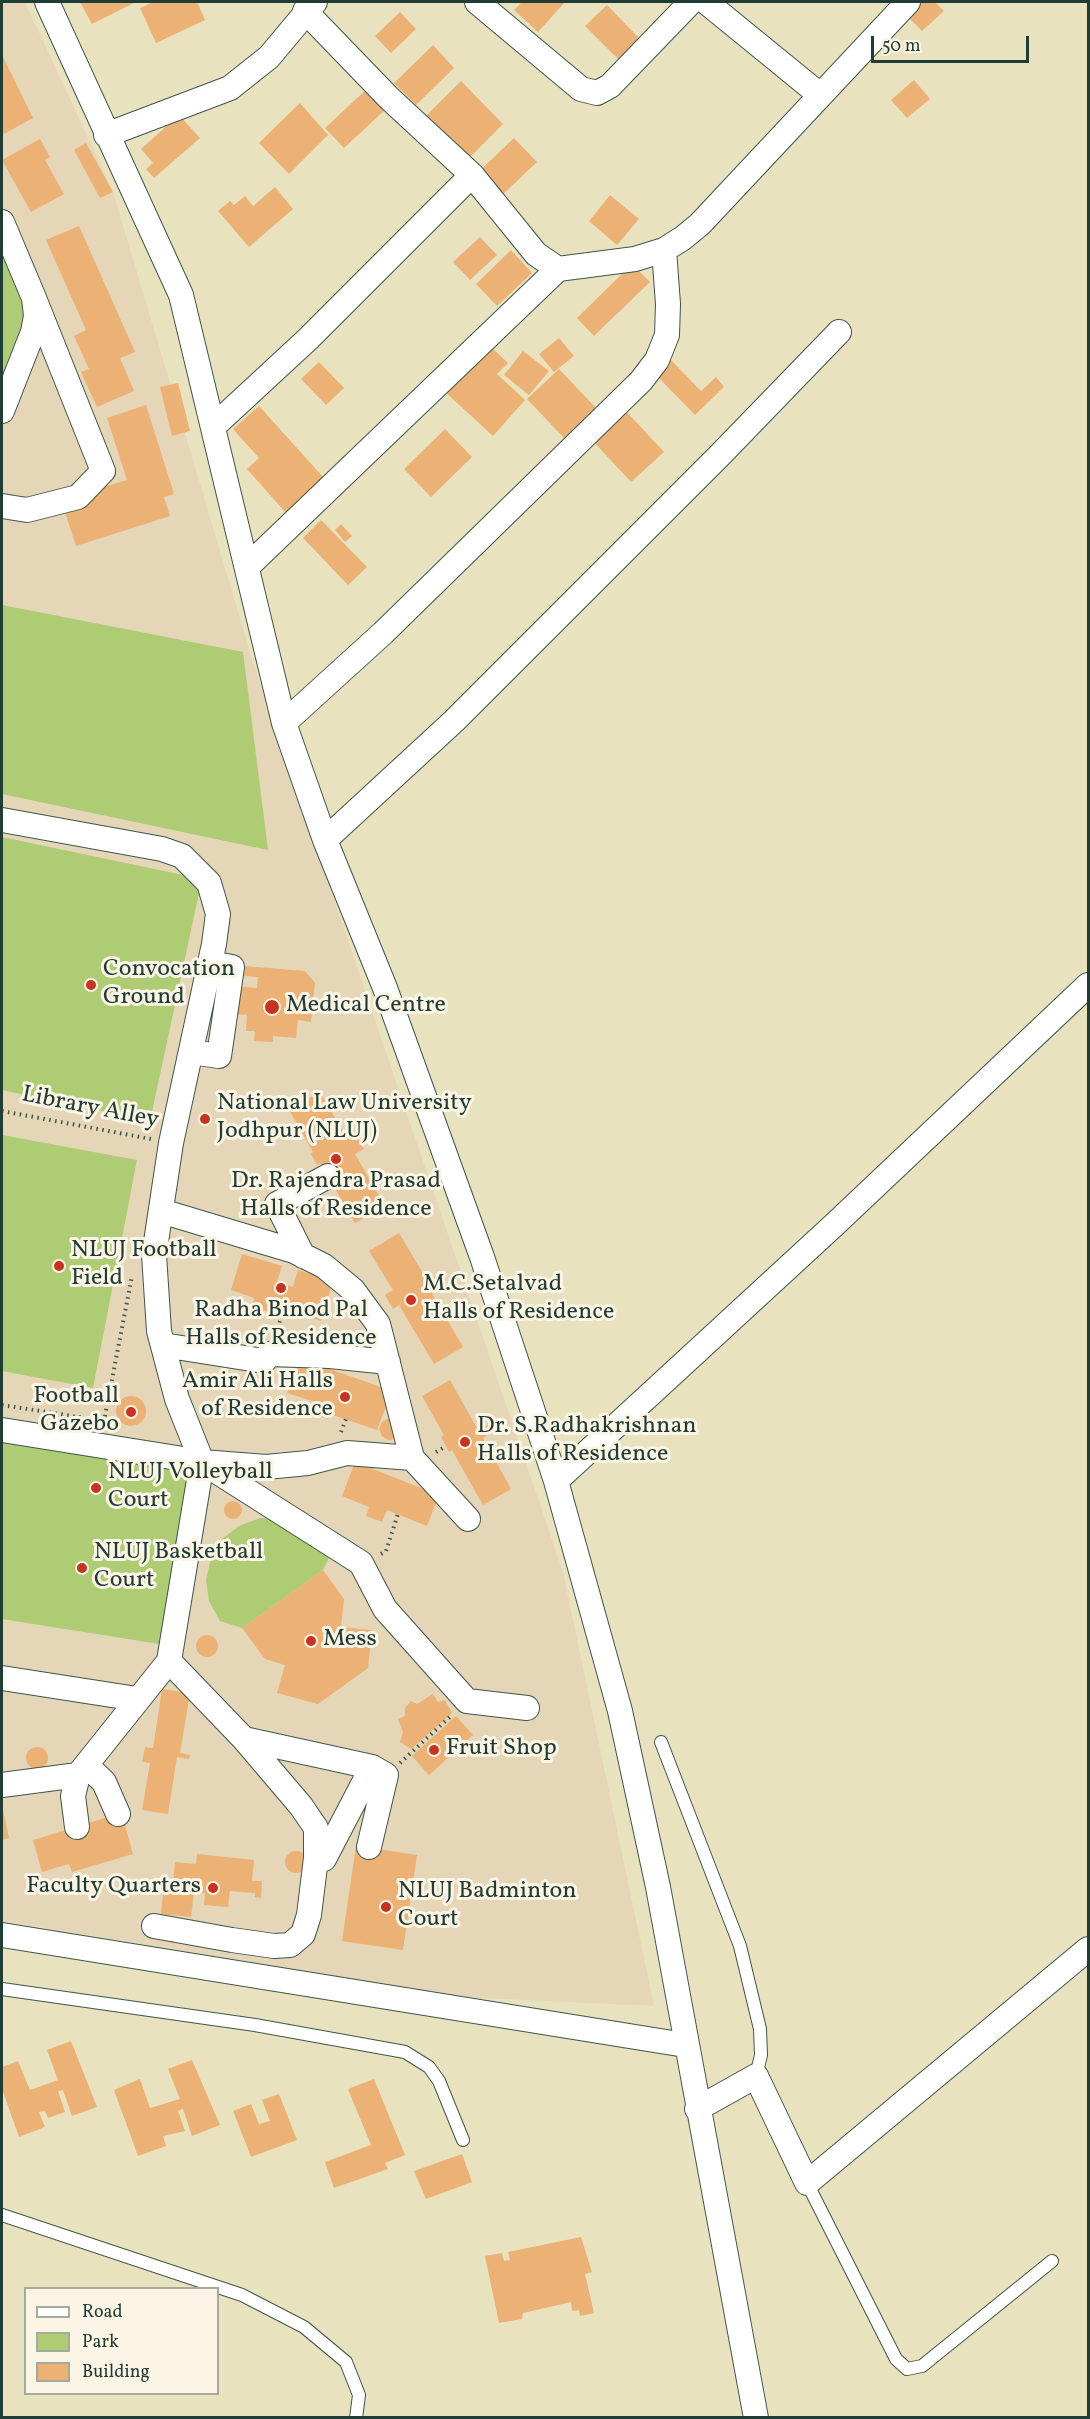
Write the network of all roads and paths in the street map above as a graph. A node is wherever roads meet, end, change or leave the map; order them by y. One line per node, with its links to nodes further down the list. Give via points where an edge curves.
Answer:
1 (47, 2): 8 (street)
2 (477, 2): 3 (street, via 581,89 597,93 610,86)
3 (691, 2)
4 (706, 2): 7 (street)
5 (908, 2): 7 (street)
6 (310, 6): 8 (street, via 269,57 230,88); 9 (street, via 389,98)
7 (820, 95): 11 (street, via 700,224)
8 (106, 135): 16 (street, via 181,296)
9 (472, 175): 12 (street, via 537,254); 16 (street, via 308,339)
10 (2, 222): 13 (street)
11 (664, 250): 12 (street, via 635,259); 19 (street, via 667,335 657,360 641,381 383,633)
12 (558, 269): 18 (street)
13 (34, 298): 15 (street, via 33,332); 17 (street, via 103,471 78,497 27,510)
14 (839, 332): 21 (street, via 454,721)
15 (2, 411)
16 (214, 426): 18 (street)
17 (2, 506)
18 (248, 566): 19 (street)
19 (284, 723): 21 (street)
20 (2, 820): 24 (street, via 162,849 182,856 209,883 218,914)
21 (325, 840): 35 (street, via 386,988 482,1257)
22 (1089, 985): 35 (street)
23 (2, 1111): 24 (path, Library Alley)
24 (171, 1143): 26 (street)
25 (328, 1176): 27 (street, via 277,1204)
26 (161, 1210): 27 (street); 29 (street, via 154,1255)
27 (303, 1256): 30 (street, via 324,1266 353,1290 378,1324)
28 (133, 1269): 31 (path, via 104,1421)
29 (163, 1345): 30 (street, via 264,1360 269,1354); 34 (street, via 177,1399)
30 (388, 1362): 33 (street)
31 (2, 1405)
32 (2, 1430): 34 (street)
33 (412, 1458): 34 (street, via 347,1453 308,1463 266,1467); 37 (street)
34 (201, 1462): 38 (street); 39 (street)
35 (556, 1481): 57 (street, via 620,1711 658,1887)
36 (398, 1514): 38 (path, via 386,1551)
37 (468, 1519)
38 (362, 1564): 42 (street, via 385,1610)
39 (169, 1660): 41 (street); 44 (street)
40 (2, 1678): 41 (street)
41 (137, 1699): 46 (street)
42 (467, 1701): 43 (street); 47 (path)
43 (527, 1708)
44 (244, 1739): 47 (street); 52 (street, via 316,1828)
45 (661, 1742): 58 (lane, via 740,1946 760,2029 761,2055)
46 (82, 1771): 48 (street); 49 (street, via 104,1782); 50 (street, via 74,1796)
47 (379, 1771): 51 (street); 52 (street, via 324,1859)
48 (2, 1785)
49 (118, 1814)
50 (77, 1827)
51 (369, 1847)
52 (316, 1858): 53 (street, via 309,1915 303,1934 290,1945 242,1942)
53 (154, 1926)
54 (2, 1935): 57 (street)
55 (1089, 1949): 61 (street)
56 (2, 1989): 60 (lane, via 255,2025 405,2052 429,2067 439,2080)
57 (685, 2045): 59 (street)
58 (756, 2076): 59 (street); 61 (street)
59 (697, 2109): 67 (street)
60 (463, 2140)
61 (807, 2184): 63 (lane, via 896,2360 907,2369 922,2366)
62 (2, 2215): 64 (lane)
63 (1052, 2261)
64 (218, 2287)
65 (219, 2287): 66 (lane, via 304,2327 346,2362 359,2395)
66 (356, 2418)
67 (756, 2418)

